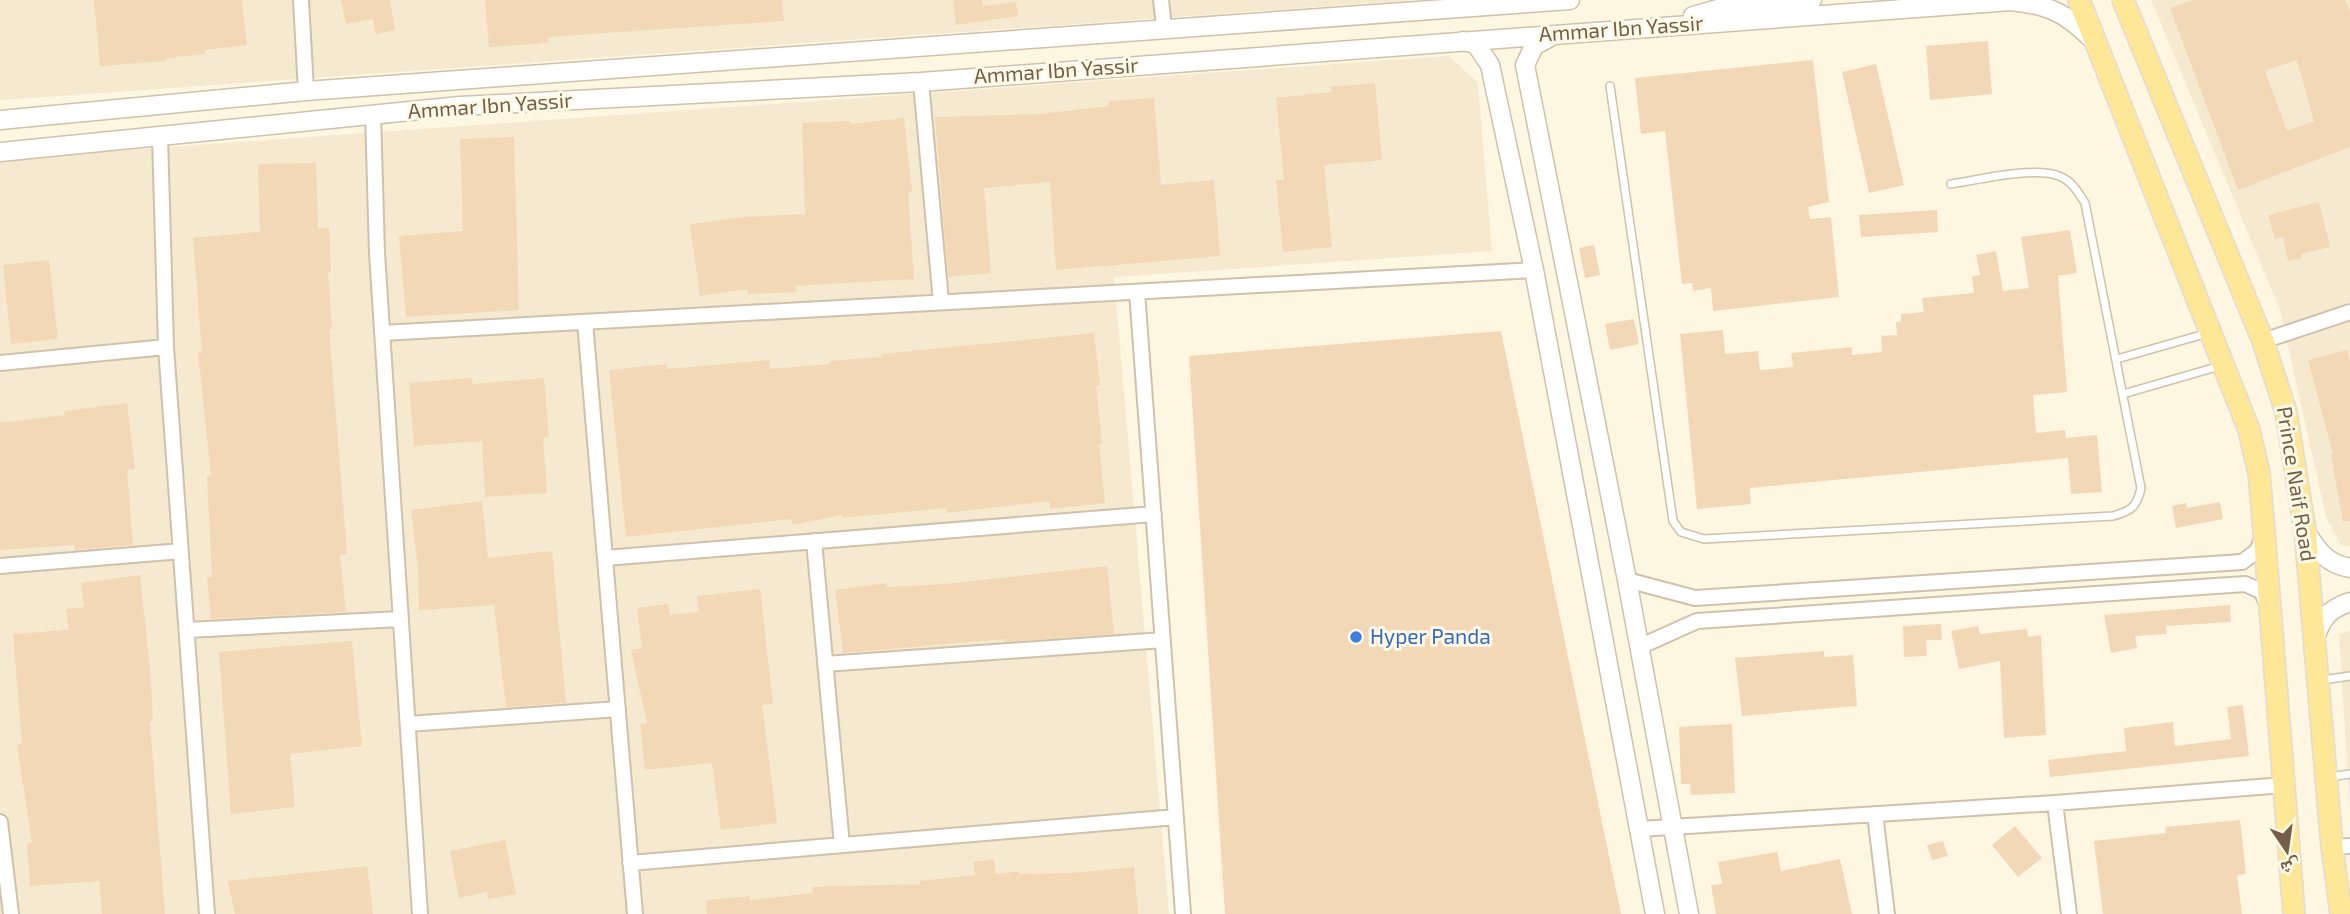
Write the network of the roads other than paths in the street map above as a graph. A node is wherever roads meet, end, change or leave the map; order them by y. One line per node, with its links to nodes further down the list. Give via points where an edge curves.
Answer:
1 (301, 0): 14 (street)
2 (1161, 0): 7 (street)
3 (1570, 0): 7 (street, Ammar Ibn Yassir)
4 (1812, 0): 8 (street, via 1718,9)
5 (2079, 0): 11 (main road, Prince Naif Road)
6 (2123, 0): 27 (main road, Prince Naif Road)
7 (1164, 27): 14 (street, Ammar Ibn Yassir, via 1044,40)
8 (1652, 27): 9 (street, Ammar Ibn Yassir); 11 (street, Ammar Ibn Yassir, via 2011,1 2034,3 2063,14)
9 (1559, 34): 10 (street, Ammar Ibn Yassir); 41 (street, via 1534,46 1525,65)
10 (1460, 40): 12 (street, Ammar Ibn Yassir); 20 (street, via 1476,44 1490,65)
11 (2098, 45): 25 (main road, Prince Naif Road)
12 (921, 82): 15 (street, Ammar Ibn Yassir); 22 (street)
13 (1610, 86): 32 (lane, via 1673,521 1681,531 1704,539 2113,516 2130,511 2141,488)
14 (306, 91): 16 (street, Ammar Ibn Yassir)
15 (373, 114): 17 (street, Ammar Ibn Yassir); 26 (street)
16 (0, 120)
17 (160, 136): 18 (street, Ammar Ibn Yassir); 28 (street)
18 (0, 152)
19 (1951, 184): 29 (lane, via 2040,173 2059,176 2073,185 2090,221)
20 (1534, 270): 21 (street); 62 (street)
21 (1138, 292): 22 (street); 33 (street)
22 (941, 302): 24 (street)
23 (2350, 312): 27 (street)
24 (585, 322): 26 (street); 38 (street)
25 (2213, 332): 29 (lane); 31 (main road, Prince Naif Road)
26 (382, 333): 44 (street)
27 (2263, 341): 34 (main road, Prince Naif Road, via 2286,412)
28 (166, 347): 30 (street); 37 (street)
29 (2117, 359): 32 (lane)
30 (0, 363)
31 (2225, 365): 32 (lane); 35 (main road, Prince Naif Road, via 2249,430 2259,473)
32 (2123, 394)
33 (1154, 514): 36 (street); 47 (street)
34 (2305, 530): 40 (street, via 2318,552); 46 (main road, Prince Naif Road)
35 (2264, 531): 41 (street, via 2258,551 2242,562 1695,598); 43 (main road, Prince Naif Road)
36 (814, 541): 38 (street); 49 (street)
37 (181, 551): 39 (street); 45 (street)
38 (605, 558): 52 (street)
39 (0, 566)
40 (2350, 568)
41 (1627, 580): 48 (street)
42 (2350, 602): 46 (street, via 2328,612)
43 (2269, 607): 48 (street, via 2261,591 2245,584 1697,621); 56 (main road, Prince Naif Road)
44 (401, 619): 45 (street); 53 (street)
45 (187, 629): 67 (street)
46 (2315, 639): 51 (main road, Prince Naif Road)
47 (1163, 640): 49 (street); 59 (street)
48 (1639, 647): 61 (street)
49 (825, 664): 63 (street)
50 (2350, 677): 51 (lane)
51 (2318, 680): 55 (main road, Prince Naif Road)
52 (618, 709): 53 (street); 65 (street)
53 (408, 724): 68 (street)
54 (2350, 774): 55 (lane)
55 (2326, 778): 64 (main road, Prince Naif Road)
56 (2284, 785): 57 (street); 75 (main road, Prince Naif Road)
57 (2055, 803): 58 (street); 74 (street)
58 (1875, 814): 61 (street); 73 (street)
59 (1176, 817): 63 (street); 70 (street)
60 (0, 822): 66 (street)
61 (1672, 826): 62 (street); 72 (street)
62 (1639, 829): 71 (street)
63 (842, 845): 65 (street)
64 (2341, 846): 76 (main road, Prince Naif Road)
65 (630, 863): 69 (street)
66 (11, 914)
67 (207, 914)
68 (420, 914)
69 (635, 914)
70 (1183, 914)
71 (1655, 914)
72 (1689, 914)
73 (1887, 914)
74 (2069, 914)
75 (2294, 914)
76 (2341, 914)

